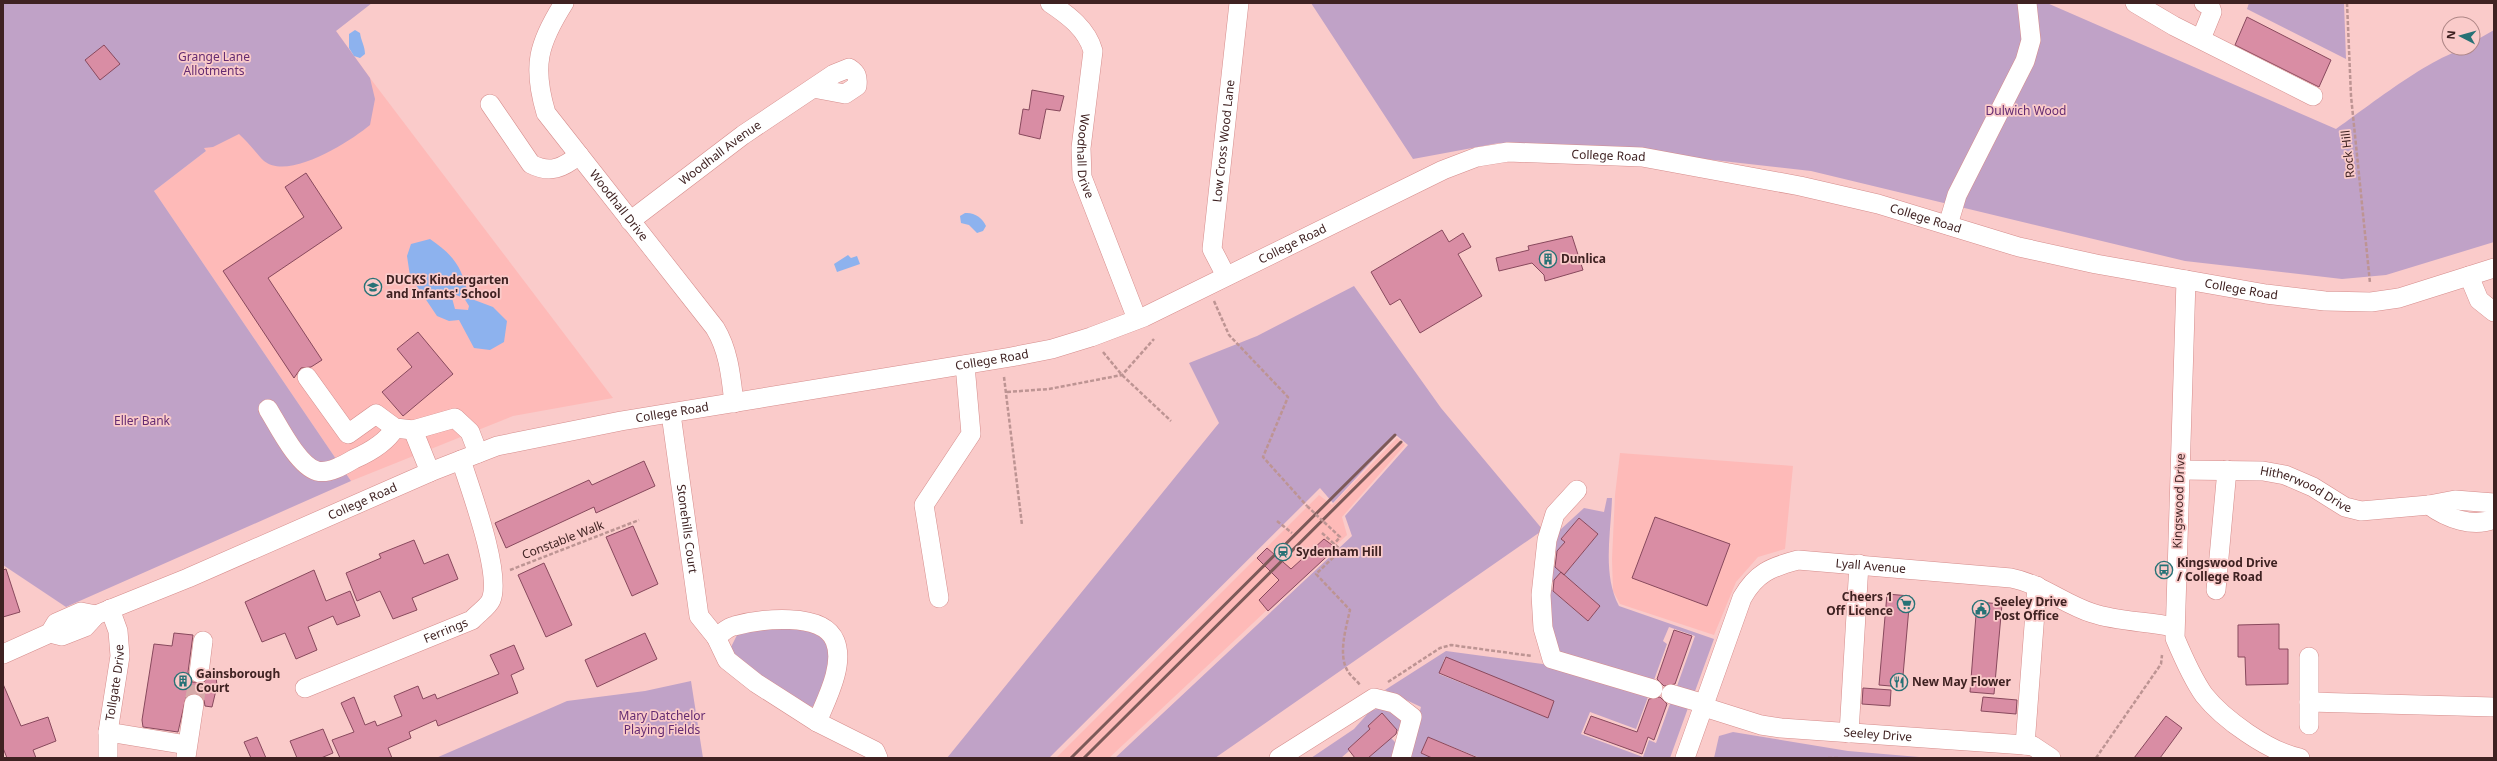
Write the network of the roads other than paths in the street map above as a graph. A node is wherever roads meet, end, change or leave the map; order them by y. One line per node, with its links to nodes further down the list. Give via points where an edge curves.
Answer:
1 (564, 3): 11 (street, Woodhall Drive, via 544,39 537,63 539,88 546,113)
2 (1050, 3): 19 (street, Woodhall Drive, via 1068,16 1090,39 1093,51 1081,148 1082,177)
3 (1239, 3): 15 (street, Low Cross Wood Lane, via 1212,249)
4 (2028, 3): 13 (street, via 2031,40 2025,61 1957,195)
5 (2135, 3): 7 (street)
6 (2204, 3): 7 (street, via 2210,6 2212,12)
7 (2201, 39): 9 (street)
8 (813, 88): 12 (street, Woodhall Avenue, via 743,135)
9 (2313, 96)
10 (490, 104): 11 (street, via 531,164 541,169 553,170 565,166)
11 (579, 155): 12 (street, Woodhall Drive)
12 (630, 220): 22 (street, Woodhall Drive, via 723,341 730,368)
13 (1948, 225): 15 (street, College Road, via 1878,204 1800,186 1642,157 1508,152 1477,157 1443,170); 17 (street, College Road, via 2019,247)
14 (2494, 268): 16 (street, College Road)
15 (1226, 276): 19 (street, College Road)
16 (2469, 276): 17 (street, College Road, via 2399,298 2371,302 2325,301 2273,295); 18 (street, via 2479,300)
17 (2186, 280): 27 (street, Kingswood Drive)
18 (2494, 312)
19 (1137, 319): 20 (street, College Road, via 1092,338 1052,349)
20 (965, 365): 22 (street, College Road); 37 (street, via 971,434 924,505)
21 (307, 377): 25 (street, via 348,434 376,414)
22 (734, 403): 24 (street, College Road)
23 (268, 409): 25 (street, via 298,456 307,466 317,471 329,471 359,457)
24 (671, 414): 26 (street, College Road, via 621,421 508,444); 40 (street, Stonehills Court, via 699,616)
25 (404, 429): 26 (street, Ferrings, via 455,418 470,432); 29 (street)
26 (470, 456): 29 (street, College Road); 45 (street, Ferrings, via 491,557 491,600 472,620)
27 (2181, 470): 28 (street, Hitherwood Drive); 39 (street, Kingswood Drive)
28 (2227, 470): 32 (street, Hitherwood Drive, via 2263,471 2285,475 2314,487 2345,507 2361,511); 36 (street)
29 (430, 472): 38 (street, College Road, via 198,574)
30 (1577, 490): 46 (street, via 1555,514 1547,540 1541,596 1543,628 1552,659)
31 (2494, 503): 32 (street, Hitherwood Drive, via 2455,500)
32 (2429, 505): 33 (street, via 2442,515 2458,520 2484,522)
33 (2494, 519)
34 (1860, 564): 35 (street, Lyall Avenue, via 1984,574 2023,580); 50 (street, Lyall Avenue, via 1798,560 1778,565 1751,582 1742,598); 55 (street)
35 (2037, 586): 39 (street, Lyall Avenue, via 2091,613 2113,619); 56 (street)
36 (2216, 590)
37 (939, 598)
38 (103, 612): 42 (street, College Road, via 85,627 62,636 50,633); 54 (street, Tollgate Drive, via 118,631 120,656)
39 (2174, 627): 64 (street, Kingswood Drive, via 2175,638 2205,695 2255,738 2275,750)
40 (716, 637): 52 (street, Stonehills Court, via 727,660 756,683); 52 (street, via 733,626 772,619 817,622 830,632 837,651 835,679)
41 (203, 641): 44 (street)
42 (3, 654)
43 (2309, 657): 48 (street)
44 (199, 673)
45 (305, 688)
46 (1653, 689)
47 (1671, 694): 50 (street, Seeley Drive)
48 (2309, 702): 51 (street); 53 (street)
49 (194, 704): 57 (street)
50 (1705, 706): 55 (street, Seeley Drive, via 1761,725); 62 (street, Lyall Avenue)
51 (2494, 707)
52 (817, 722): 59 (street, Stonehills Court, via 874,752)
53 (2309, 725)
54 (108, 732): 57 (street); 58 (street, Tollgate Drive)
55 (1849, 733): 56 (street, Seeley Drive)
56 (2025, 745): 63 (street, Seeley Drive, via 2033,746)
57 (186, 752)
58 (108, 758)
59 (878, 758)
60 (1279, 758): 61 (street, via 1374,698 1394,703 1412,717)
61 (1401, 758)
62 (1685, 758)
63 (2050, 758)
64 (2300, 758)

